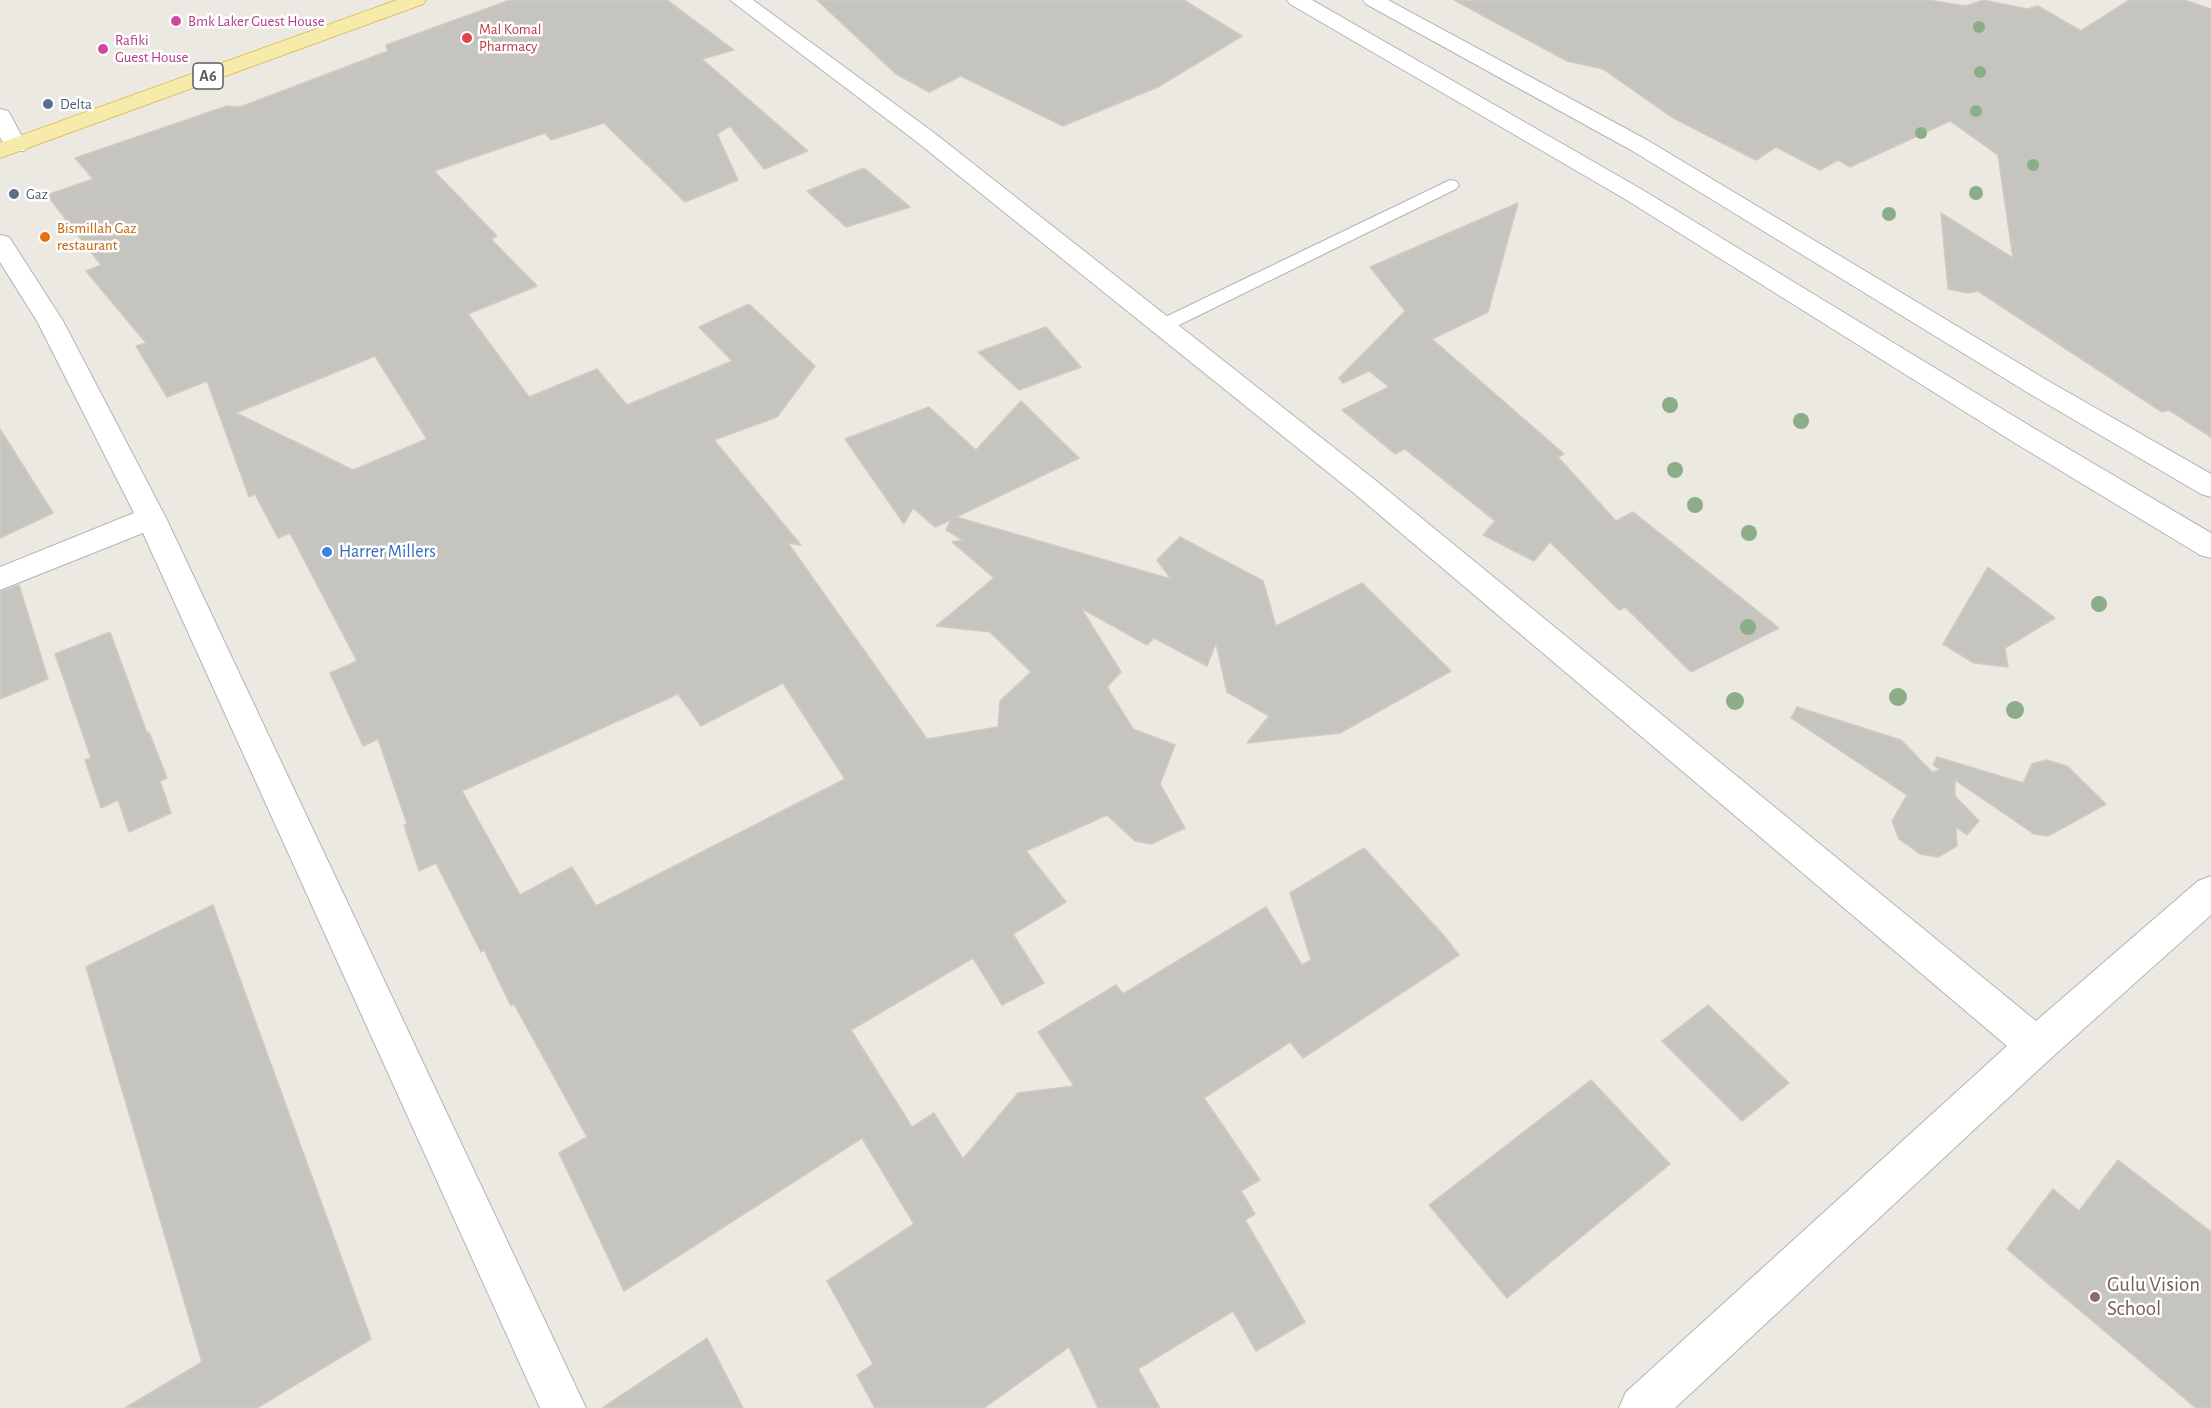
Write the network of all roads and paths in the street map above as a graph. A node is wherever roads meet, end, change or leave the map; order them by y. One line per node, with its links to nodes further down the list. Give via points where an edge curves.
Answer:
1 (416, 0): 6 (main road, A6)
2 (740, 0): 9 (street, via 925,137)
3 (1297, 0): 12 (street, via 1633,194)
4 (1374, 0): 10 (street, via 1639,145)
5 (0, 116): 6 (street)
6 (8, 148)
7 (1450, 185): 9 (lane)
8 (0, 242): 11 (street, via 50,321)
9 (1162, 326): 15 (street, via 1365,487)
10 (2211, 487)
11 (151, 518): 13 (street); 16 (street)
12 (2211, 547)
13 (0, 579)
14 (2211, 892): 15 (street)
15 (2036, 1046): 17 (street)
16 (552, 1403)
17 (1642, 1408)

